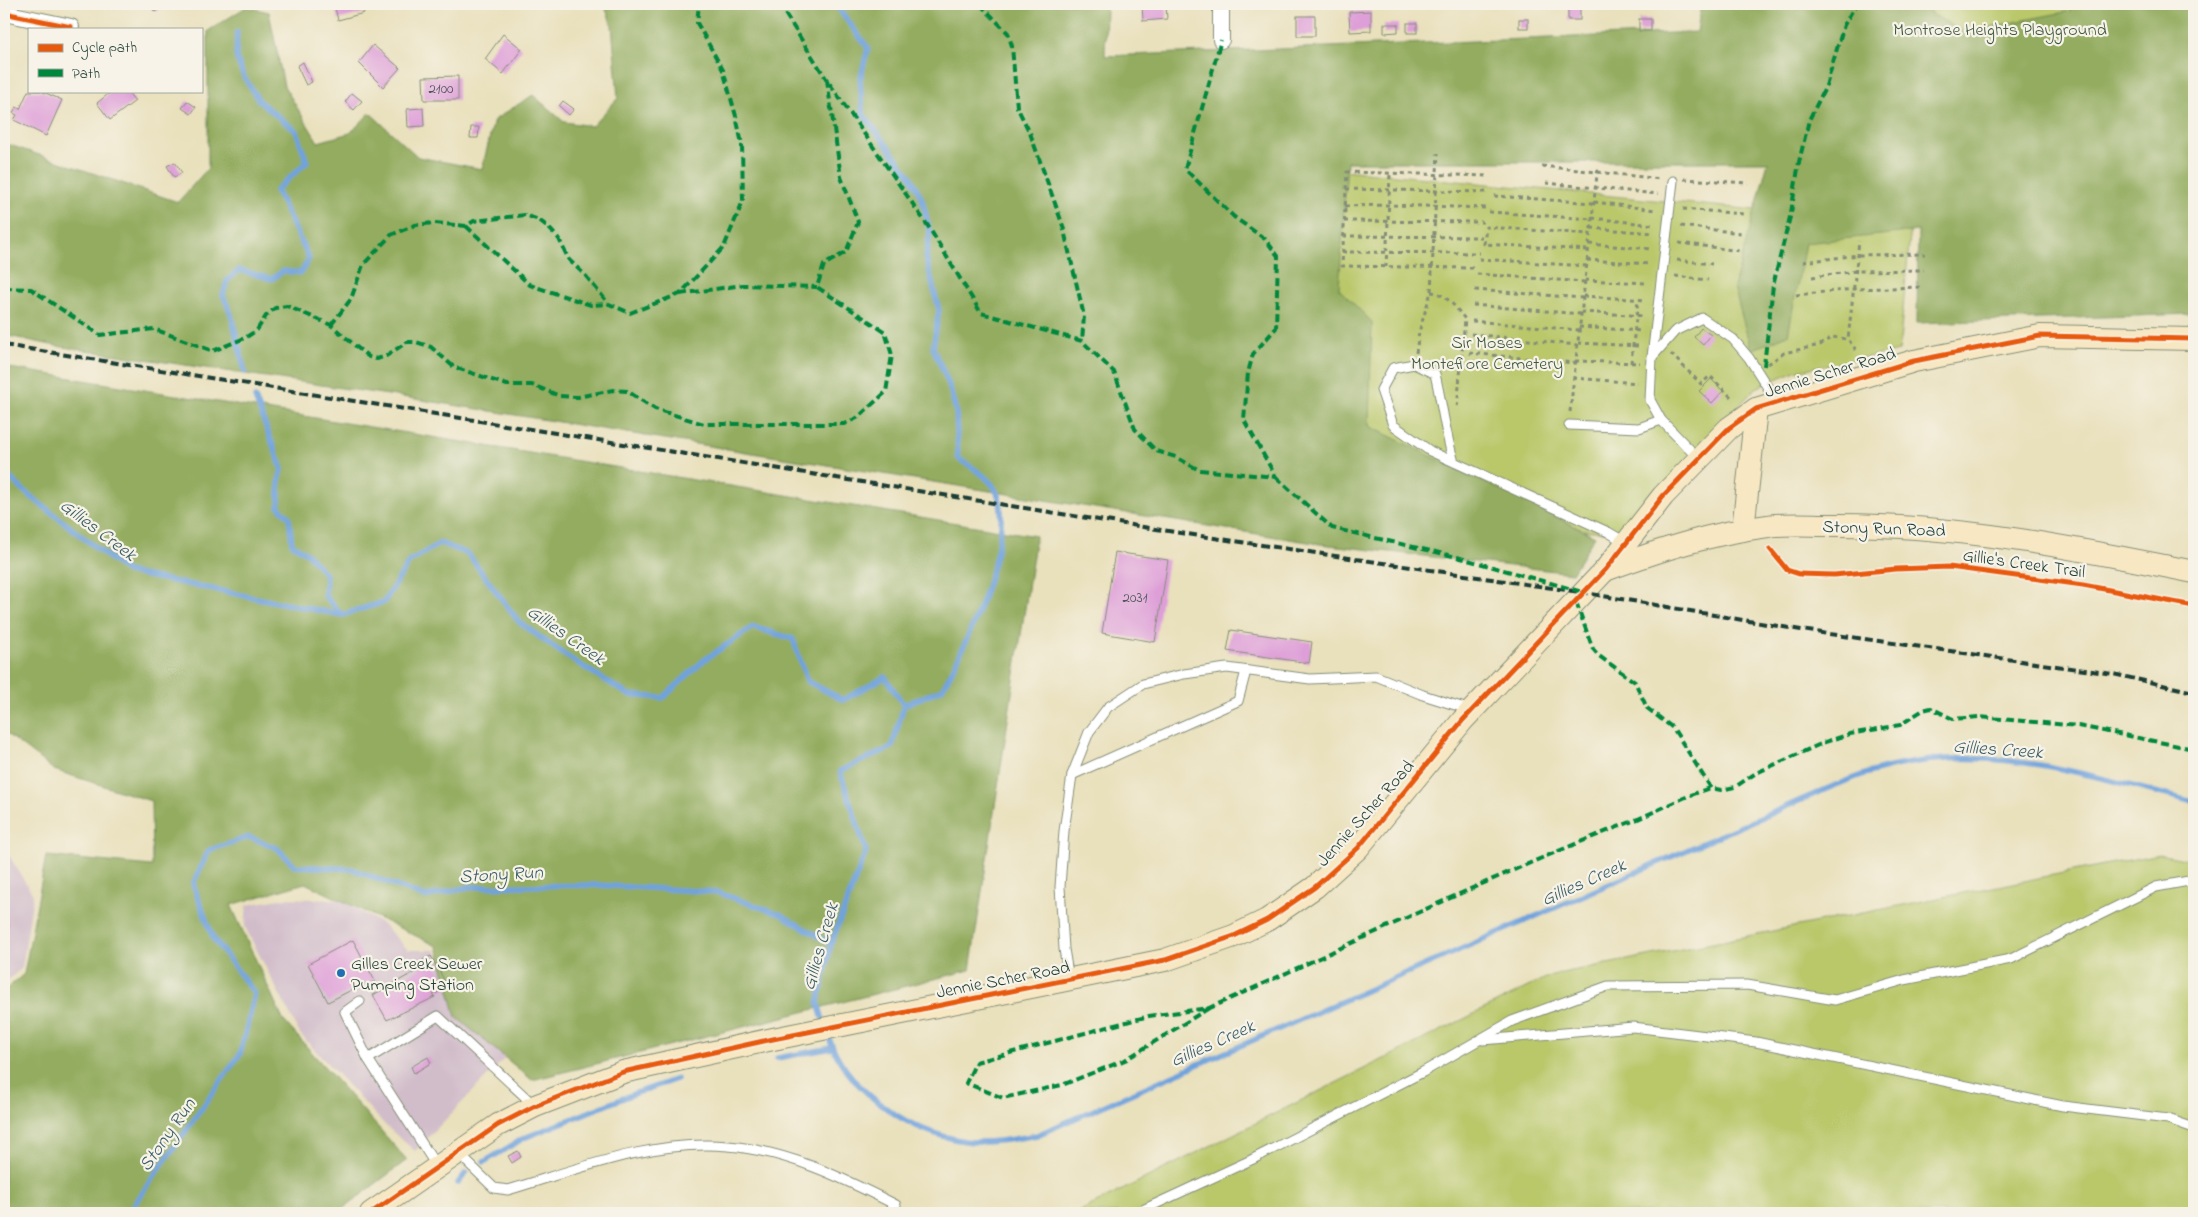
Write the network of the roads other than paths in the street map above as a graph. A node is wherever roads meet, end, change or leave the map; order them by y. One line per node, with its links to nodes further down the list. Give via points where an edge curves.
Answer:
1 (1221, 4): 4 (street)
2 (4, 13): 3 (street)
3 (71, 27)
4 (1222, 40)
5 (1673, 181): 7 (lane, via 1655,332)
6 (2194, 339): 8 (street, Jennie Scher Road, via 2040,336 1914,361)
7 (1658, 346): 8 (lane, via 1675,332 1702,318 1733,338); 10 (lane, via 1652,360 1650,400)
8 (1778, 402): 9 (street, Jennie Scher Road)
9 (1756, 408): 12 (street, Jennie Scher Road); 14 (street)
10 (1660, 420): 11 (lane, via 1639,428); 12 (lane)
11 (1569, 425)
12 (1698, 458): 15 (street, Jennie Scher Road, via 1663,496)
13 (1454, 462): 13 (lane, via 1430,451 1393,425 1381,390 1393,368 1414,364 1435,374); 15 (lane)
14 (1743, 530): 16 (street, Stony Run Road, via 1673,545); 17 (street, Stony Run Road, via 1770,526 1863,525 1933,528 2098,553)
15 (1628, 543): 16 (street, Jennie Scher Road)
16 (1606, 569): 19 (street, Jennie Scher Road)
17 (2194, 572)
18 (1246, 671): 19 (lane, via 1310,679 1376,676); 20 (lane, via 1238,701); 20 (lane, via 1227,668 1143,684 1108,707 1089,732)
19 (1472, 710): 22 (street, Jennie Scher Road, via 1358,848 1292,904 1205,948)
20 (1072, 775): 22 (lane, via 1060,887 1064,949)
21 (2194, 880): 24 (lane, via 2156,887 2011,959 1904,980 1835,1000 1747,985 1608,986 1512,1021)
22 (1070, 980): 26 (street, Jennie Scher Road, via 623,1072)
23 (360, 1001): 25 (lane, via 345,1012)
24 (1478, 1040): 27 (lane, via 1632,1027 1756,1042 2063,1106 2168,1119); 32 (lane, via 1252,1160)
25 (368, 1059): 26 (lane, via 438,1016); 29 (lane)
26 (535, 1106): 28 (street, Jennie Scher Road)
27 (2194, 1128)
28 (457, 1152): 29 (street, Jennie Scher Road); 30 (lane, via 494,1188 508,1190 661,1149 728,1146 775,1154 830,1172)
29 (437, 1167): 31 (street, Jennie Scher Road)
30 (896, 1205)
31 (372, 1213)
32 (1136, 1213)

